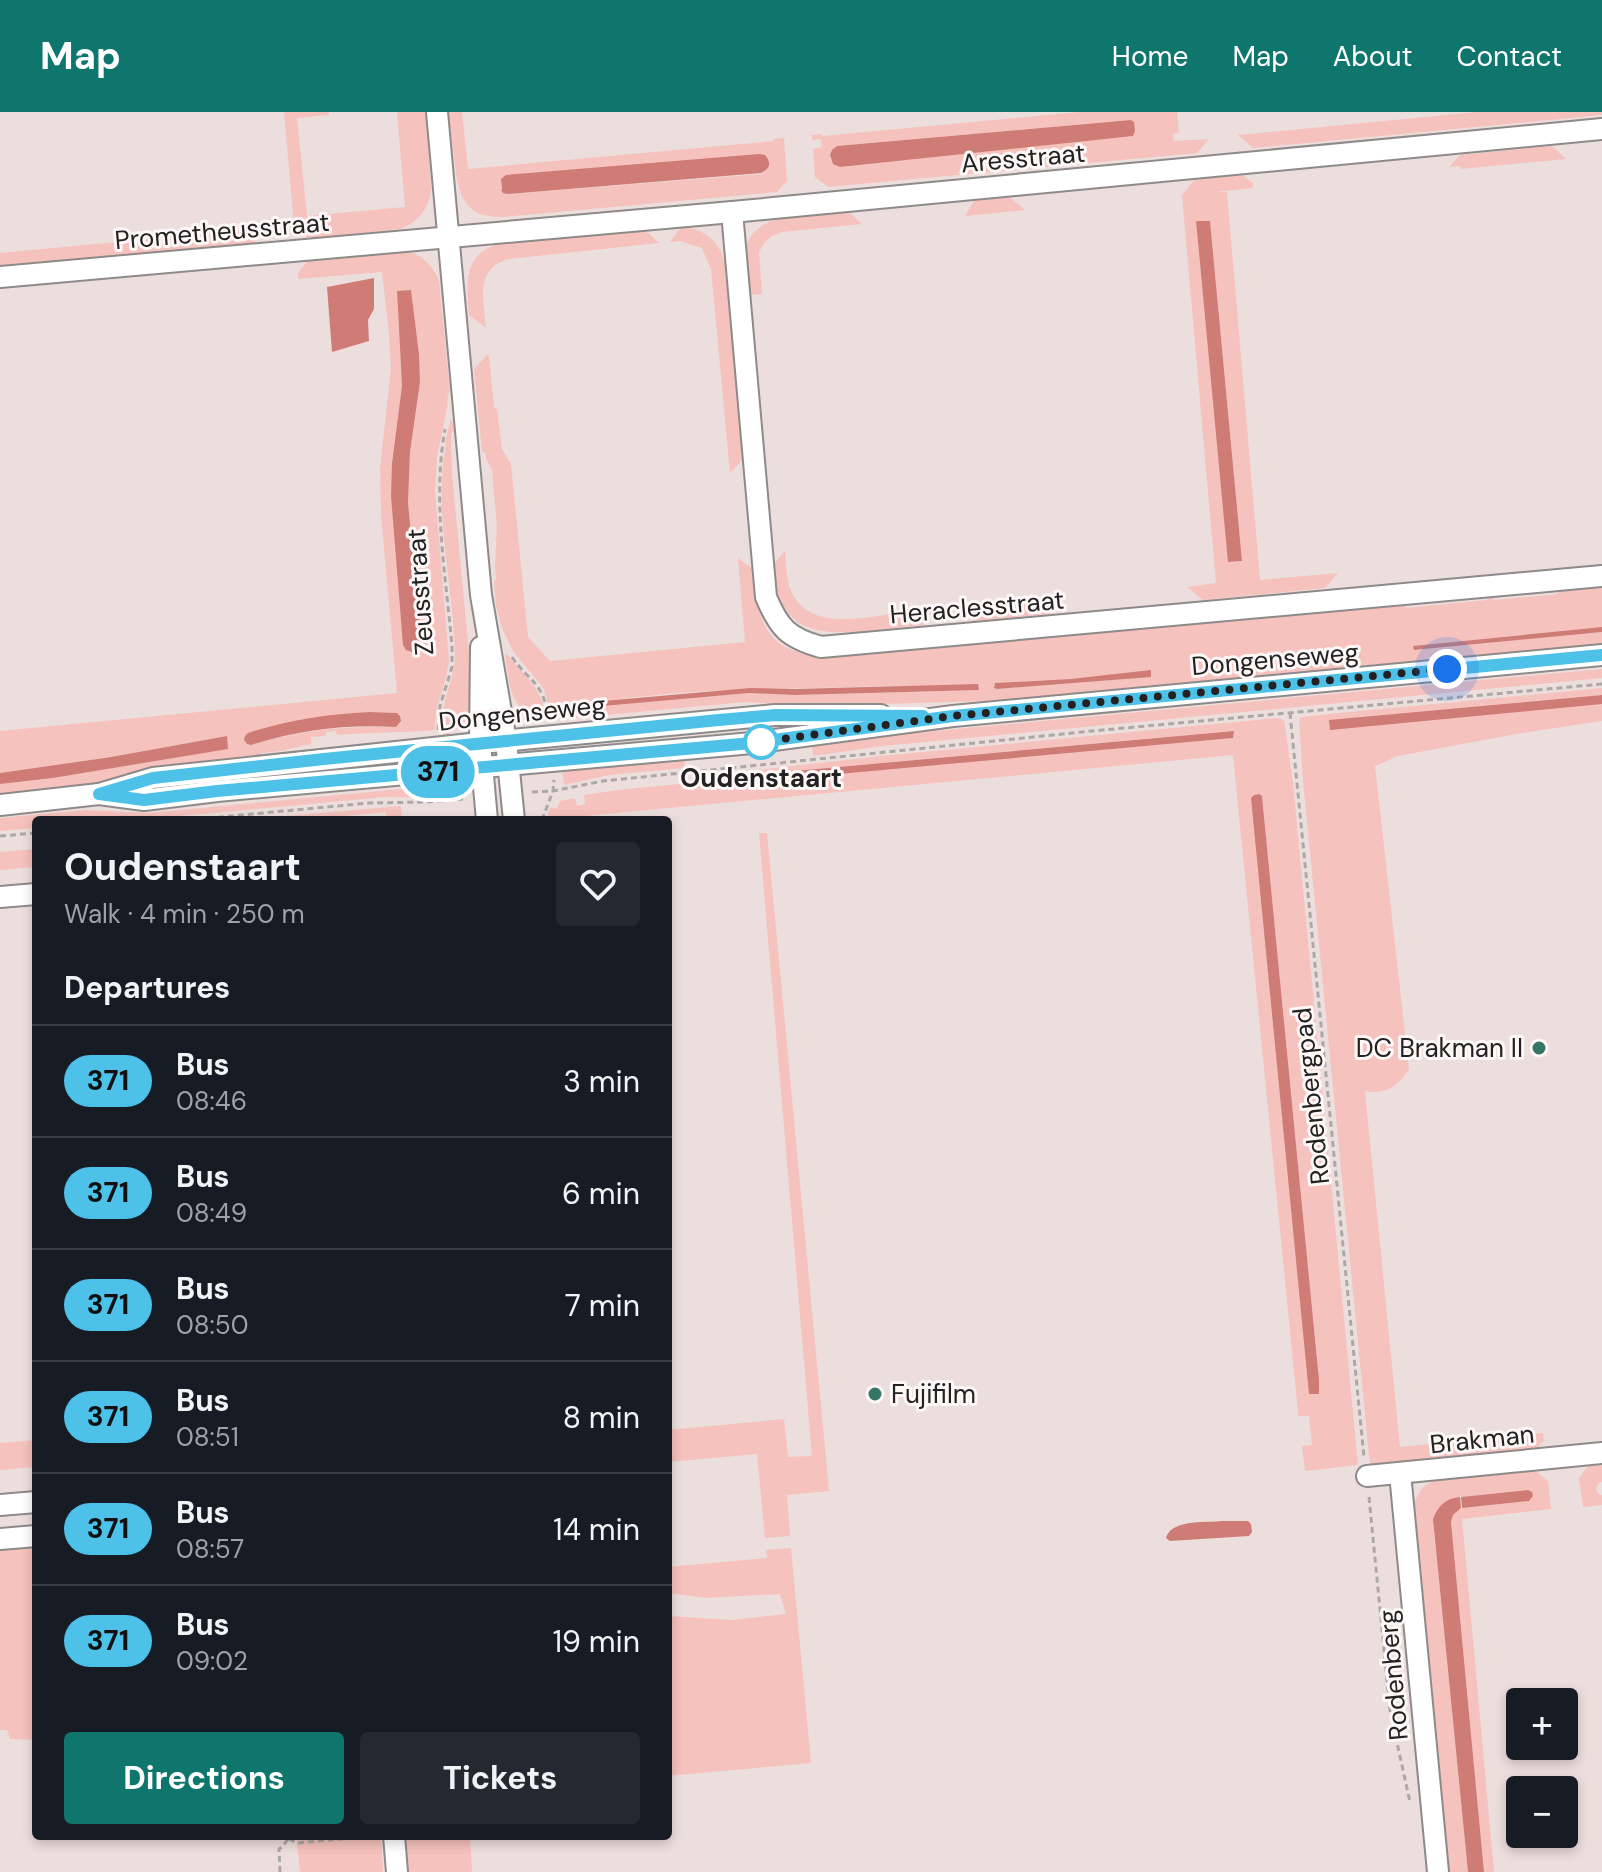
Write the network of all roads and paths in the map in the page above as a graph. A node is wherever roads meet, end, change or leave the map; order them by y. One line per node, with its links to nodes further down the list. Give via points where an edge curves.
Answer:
1 (437, 112): 4 (street)
2 (1602, 129): 3 (street, Aresstraat)
3 (732, 212): 4 (street, Aresstraat); 7 (street, Heraclesstraat, via 766,597 774,617 801,642 821,647)
4 (449, 238): 5 (street, Prometheusstraat); 8 (street)
5 (0, 277)
6 (448, 421): 17 (path, Zeusstraat, via 439,488 452,667 438,715)
7 (1602, 576)
8 (481, 595): 15 (street); 16 (street)
9 (510, 653): 14 (path, via 541,689)
10 (1602, 655): 13 (street, Dongenseweg)
11 (1602, 684): 12 (path, Dongenseweg)
12 (1290, 713): 21 (path, Dongenseweg, via 603,781); 36 (path, Rodenbergpad)
13 (953, 716): 14 (street, Dongenseweg, via 775,715); 18 (street, Dongenseweg, via 752,743)
14 (551, 736): 15 (street, Dongenseweg)
15 (506, 741): 16 (street, Dongenseweg); 19 (street)
16 (480, 743): 17 (street, Dongenseweg); 20 (street)
17 (440, 748): 22 (street, Dongenseweg, via 153,778)
18 (551, 761): 19 (street, Dongenseweg); 21 (path)
19 (508, 766): 20 (street, Dongenseweg); 23 (street)
20 (481, 767): 22 (street, Dongenseweg, via 144,800); 24 (street)
21 (553, 791): 23 (path, Dongenseweg); 29 (path)
22 (99, 794): 25 (street, Dongenseweg)
23 (512, 794): 28 (street)
24 (484, 797): 26 (path); 27 (street)
25 (0, 805)
26 (231, 816)
27 (486, 816)
28 (514, 816)
29 (544, 816)
30 (32, 833): 31 (path)
31 (0, 836)
32 (32, 894): 33 (street)
33 (0, 897)
34 (1602, 1453): 35 (street, Brakman)
35 (1400, 1473): 36 (street, Brakman); 48 (street, Rodenberg)
36 (1367, 1476): 41 (path, Rodenbergpad, via 1390,1711)
37 (32, 1502): 38 (street)
38 (0, 1505)
39 (32, 1536): 40 (street)
40 (0, 1539)
41 (1410, 1801)
42 (287, 1840): 46 (path, via 279,1849)
43 (294, 1840): 44 (path)
44 (330, 1840)
45 (394, 1840): 47 (street)
46 (280, 1872)
47 (397, 1872)
48 (1438, 1872)

